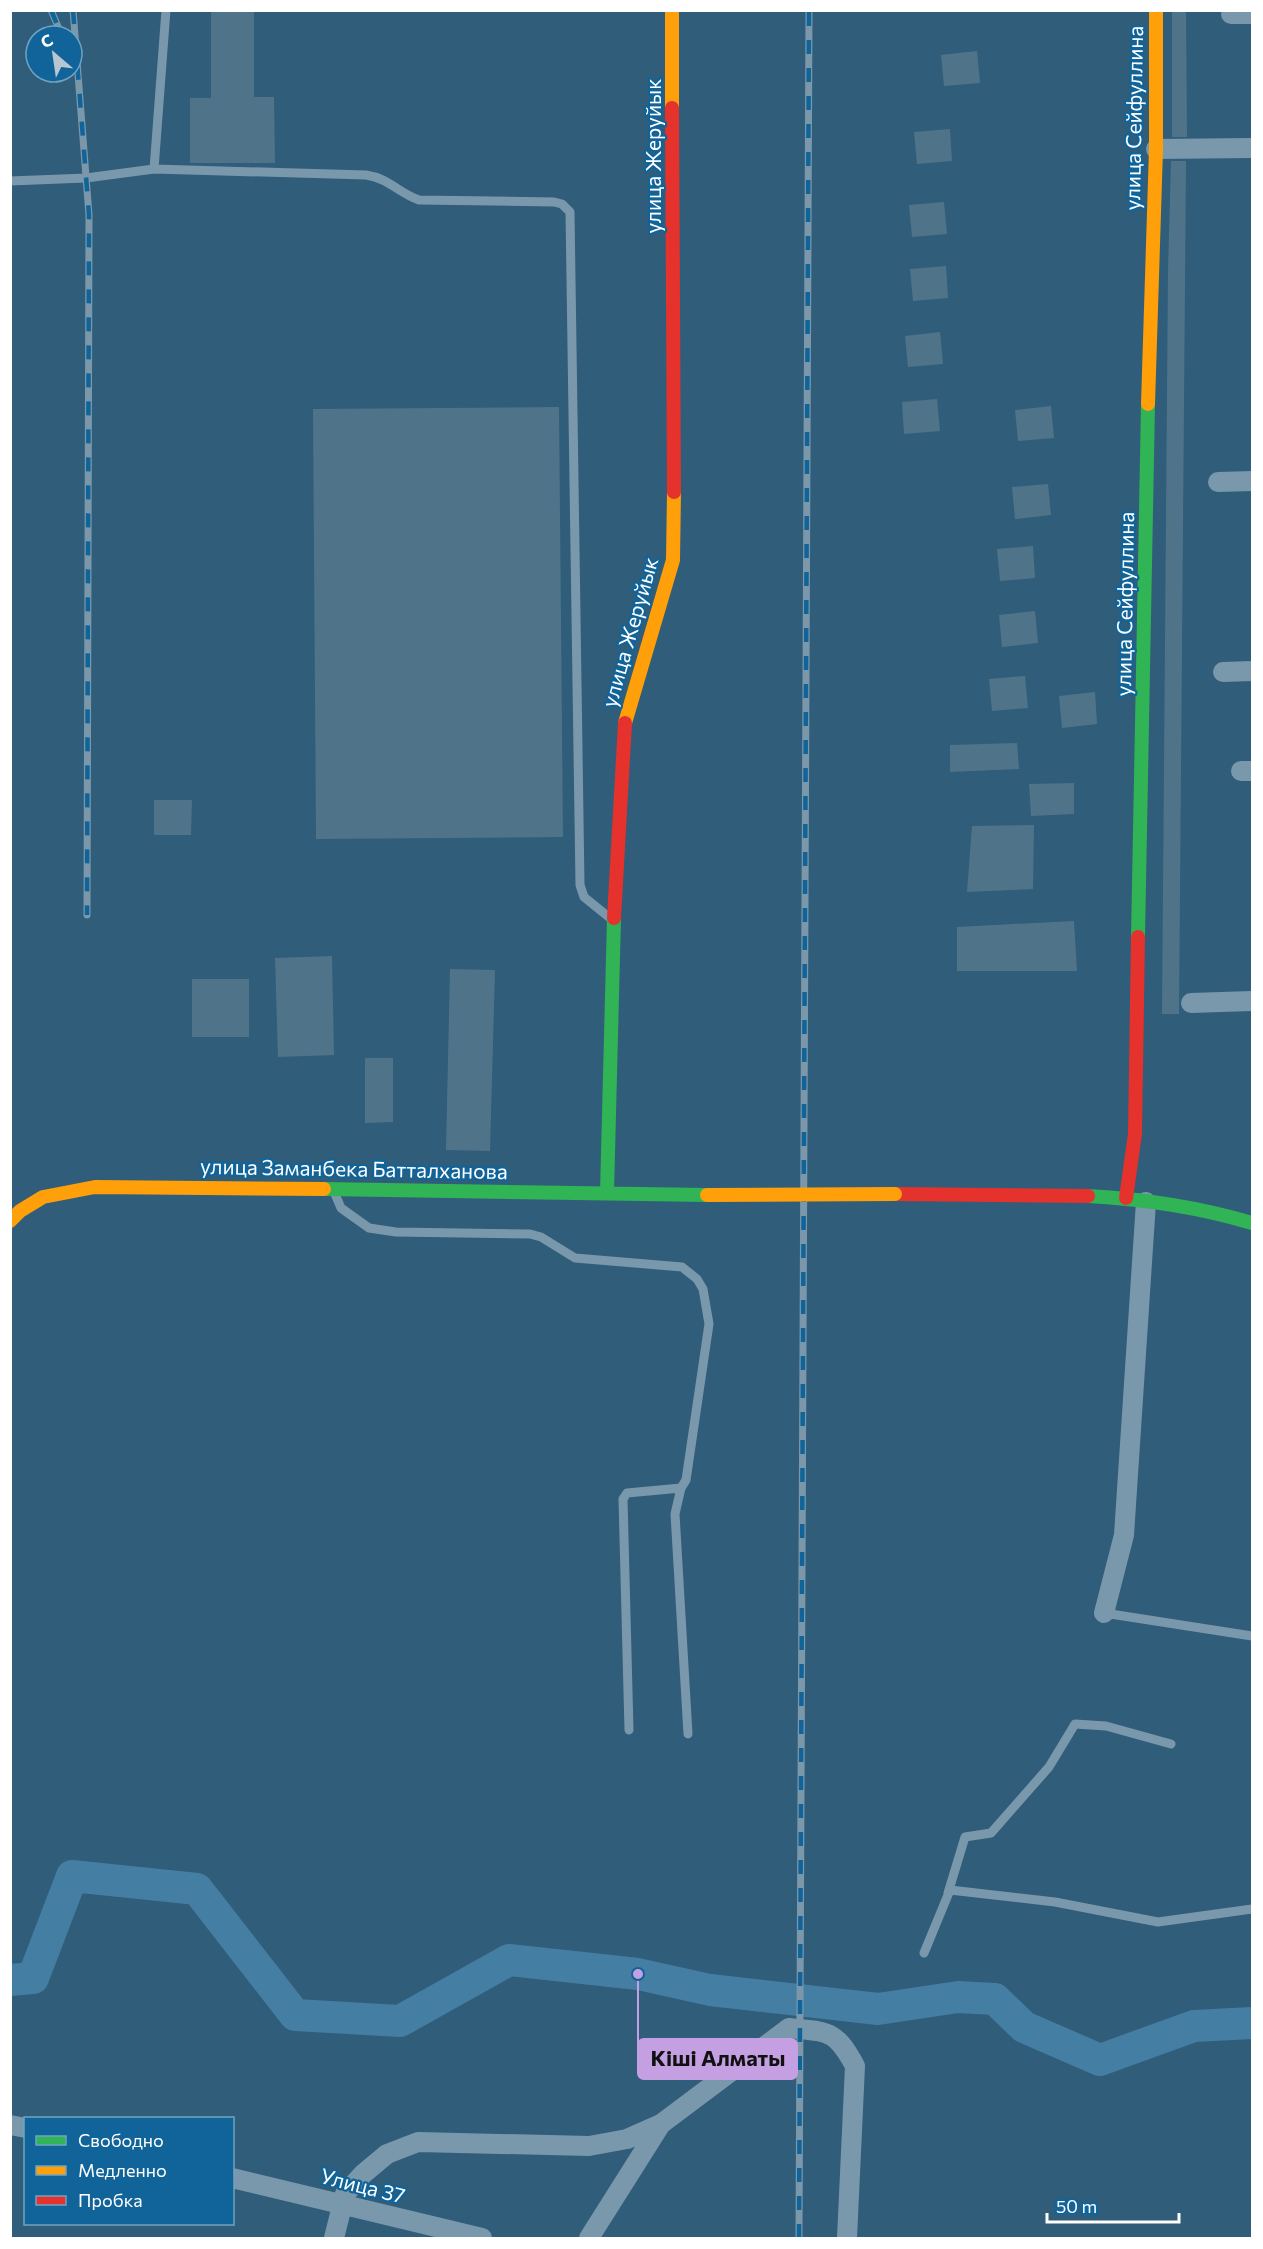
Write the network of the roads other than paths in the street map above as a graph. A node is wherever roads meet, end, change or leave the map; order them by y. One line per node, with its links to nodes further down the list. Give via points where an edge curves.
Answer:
1 (166, 10): 8 (lane)
2 (672, 10): 14 (street, улица Жеруйык, via 674,546 624,727)
3 (1156, 10): 7 (street, улица Сейфуллина)
4 (1231, 14): 5 (street)
5 (1252, 14)
6 (1252, 148): 7 (street)
7 (1156, 149): 19 (street, улица Сейфуллина, via 1148,382 1135,1134)
8 (154, 169): 9 (lane, via 87,178); 14 (lane, via 366,175 380,177 404,195 419,200 554,202 570,212 580,885 584,897)
9 (10, 181)
10 (1252, 481): 11 (street)
11 (1218, 482)
12 (1252, 671): 13 (street)
13 (1223, 672)
14 (614, 920): 18 (street, улица Жеруйык)
15 (1252, 1001): 16 (street)
16 (1191, 1003)
17 (333, 1189): 18 (street, улица Заманбека Батталханова); 21 (street, улица Заманбека Батталханова, via 109,1186 47,1195 20,1204); 23 (lane, via 341,1208 369,1228 530,1234 575,1258 682,1268 690,1272 703,1289 709,1324 686,1480)
18 (608, 1193): 19 (street, улица Заманбека Батталханова, bridge)
19 (1126, 1198): 20 (street)
20 (1146, 1202): 22 (street, via 1187,1206); 24 (street, via 1124,1535)
21 (10, 1221)
22 (1252, 1223)
23 (681, 1488): 26 (lane, via 627,1493 623,1499); 27 (lane, via 675,1514)
24 (1104, 1613): 25 (lane)
25 (1252, 1636)
26 (629, 1730)
27 (688, 1734)
28 (1172, 1744): 29 (lane, via 1106,1726 1075,1724 1049,1767 991,1833 965,1837)
29 (948, 1893): 30 (lane, via 950,1890 1055,1902 1158,1922); 31 (lane)
30 (1252, 1909)
31 (924, 1953)
32 (661, 2124): 34 (street, via 627,2139 589,2146 418,2142 387,2154 345,2194); 36 (street); 37 (street, via 789,2028 828,2032 844,2044 855,2066)
33 (234, 2178): 35 (street, Улица 37)
34 (334, 2238)
35 (482, 2238)
36 (589, 2238)
37 (847, 2238)

